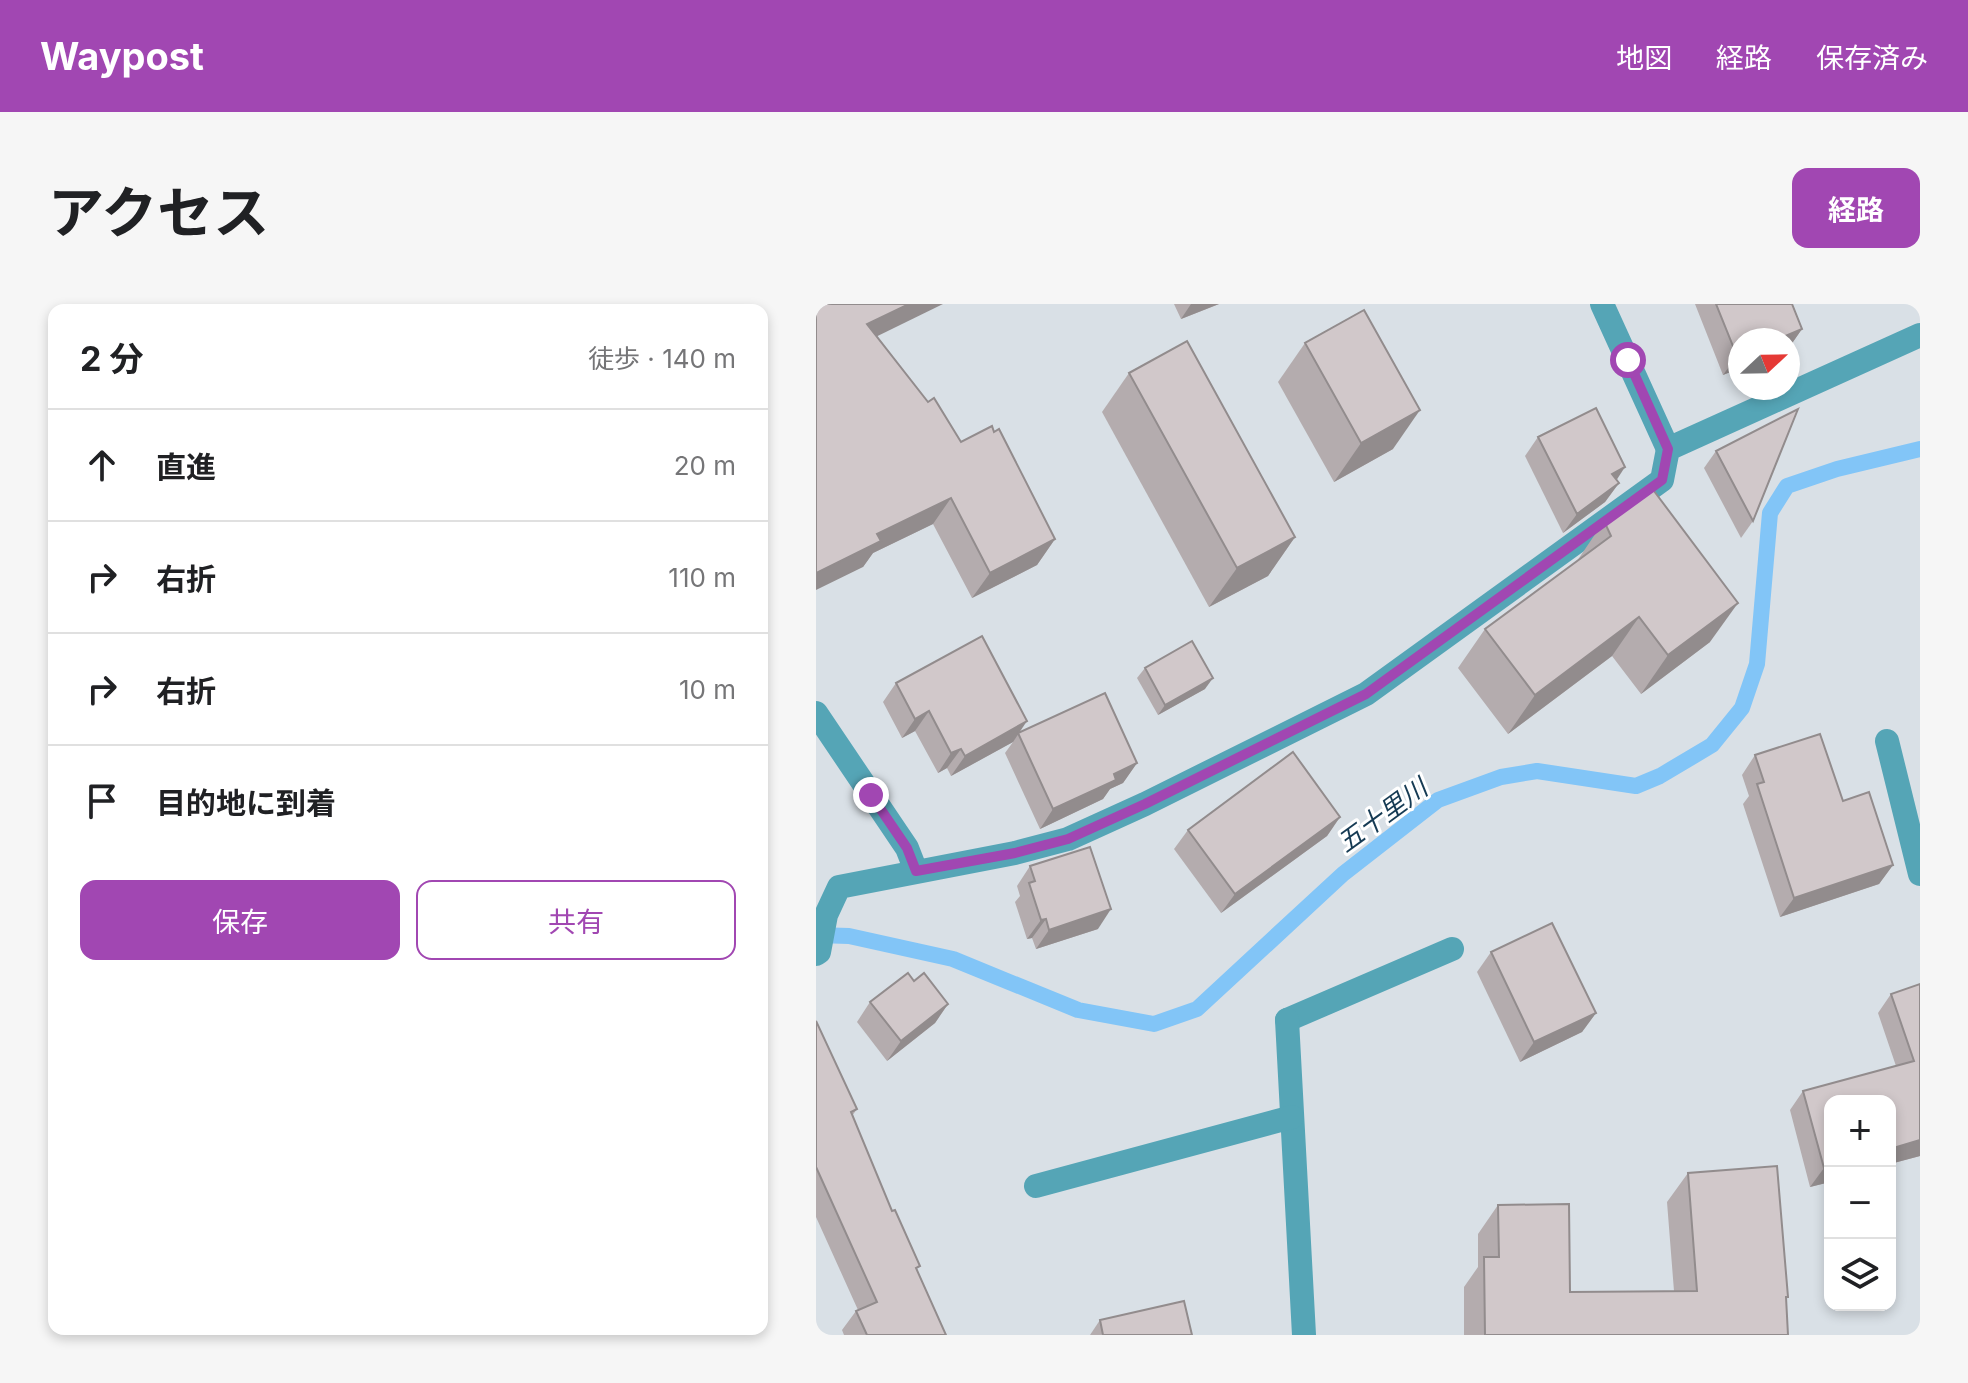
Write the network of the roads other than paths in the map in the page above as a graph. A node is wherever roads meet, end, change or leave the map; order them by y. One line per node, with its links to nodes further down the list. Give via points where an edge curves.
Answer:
1 (1602, 304): 3 (street)
2 (1920, 335): 3 (street)
3 (1668, 449): 6 (street, via 1662,480 1366,694 1068,839)
4 (816, 713): 6 (street, via 907,848)
5 (1887, 741): 7 (street)
6 (916, 871): 9 (street, via 839,887)
7 (1920, 874)
8 (1452, 949): 10 (street, via 1287,1020)
9 (818, 953)
10 (1292, 1117): 11 (street); 12 (street)
11 (1036, 1186)
12 (1304, 1335)

